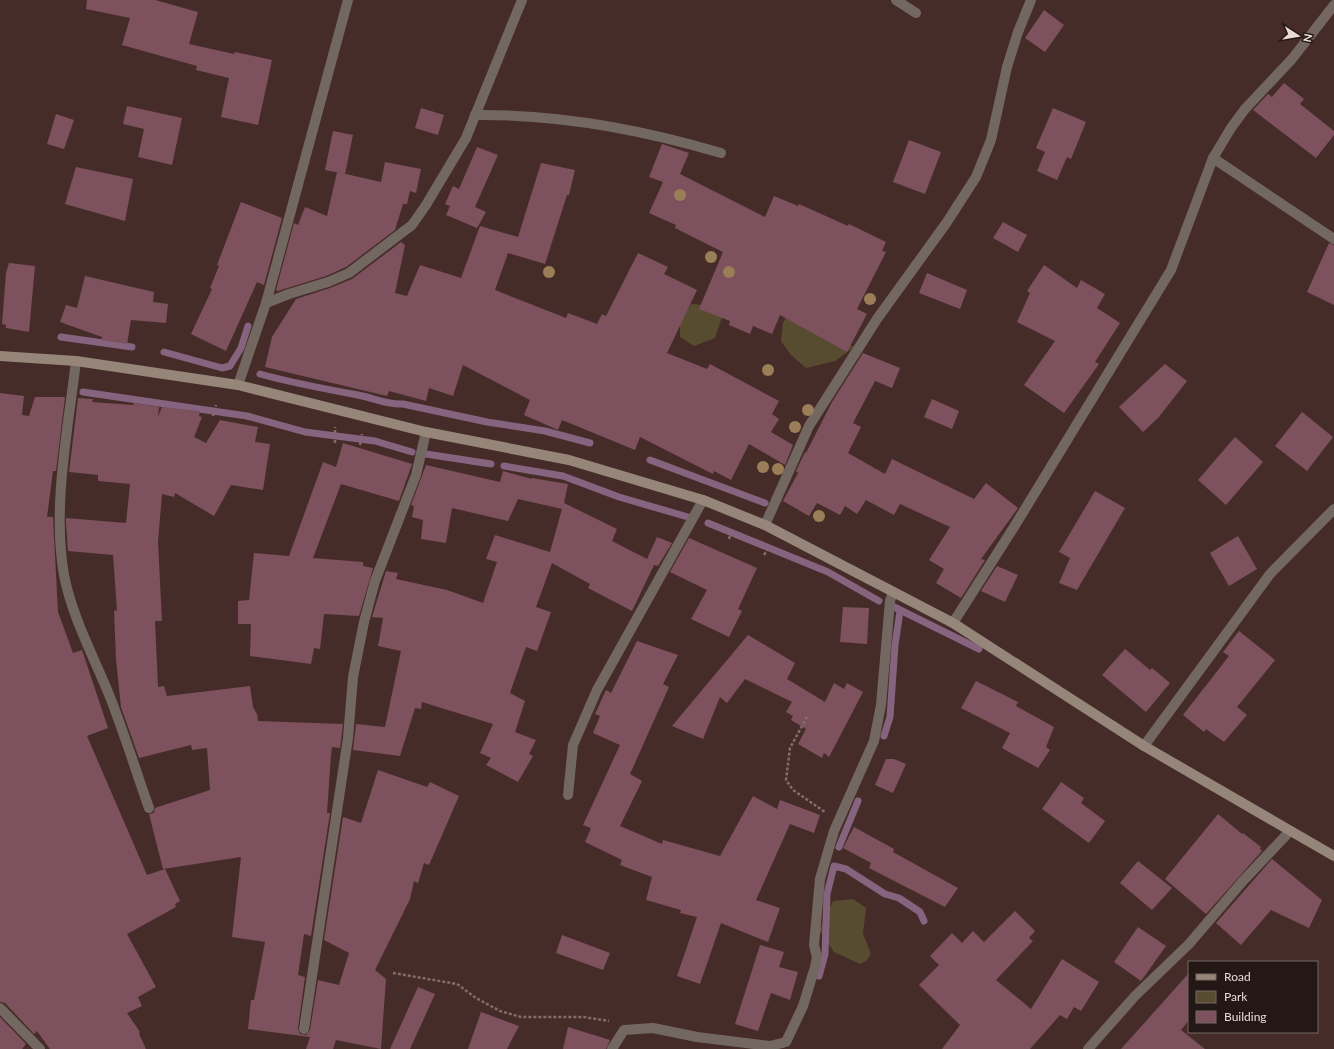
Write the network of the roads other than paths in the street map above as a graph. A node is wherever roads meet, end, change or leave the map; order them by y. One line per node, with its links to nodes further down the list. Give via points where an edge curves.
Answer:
1 (348, 0): 11 (street)
2 (522, 0): 7 (street)
3 (896, 0): 6 (street)
4 (1031, 0): 18 (street, via 1007,67 991,140 976,177 878,319 809,426)
5 (1334, 5): 9 (street, via 1292,58 1245,109)
6 (916, 13)
7 (475, 115): 8 (street, via 563,119 667,137); 11 (street, via 466,138 412,225 349,273)
8 (721, 153)
9 (1214, 158): 10 (street); 20 (street, via 1171,270)
10 (1334, 239)
11 (266, 303): 14 (street)
12 (0, 356): 13 (street)
13 (76, 361): 14 (street); 23 (street, via 65,450 60,529 64,575 72,605 110,698)
14 (238, 384): 15 (street)
15 (426, 432): 16 (street, via 569,460); 27 (street, via 416,475 375,581 364,622 353,677 348,738)
16 (703, 500): 18 (street); 22 (street, via 597,690 573,745)
17 (1334, 509): 21 (street, via 1270,574)
18 (765, 525): 19 (street)
19 (893, 592): 20 (street); 29 (street, via 890,601 881,705 874,741 834,830 820,879 814,945 815,967 803,1006 786,1042 770,1046 697,1037 653,1028 624,1030)
20 (953, 623): 21 (street)
21 (1144, 746): 24 (street)
22 (568, 795)
23 (149, 808)
24 (1290, 831): 25 (street); 30 (street, via 1189,944 1135,996)
25 (1334, 856)
26 (0, 1008): 28 (street)
27 (304, 1029)
28 (40, 1049)
29 (612, 1049)
30 (1088, 1049)

